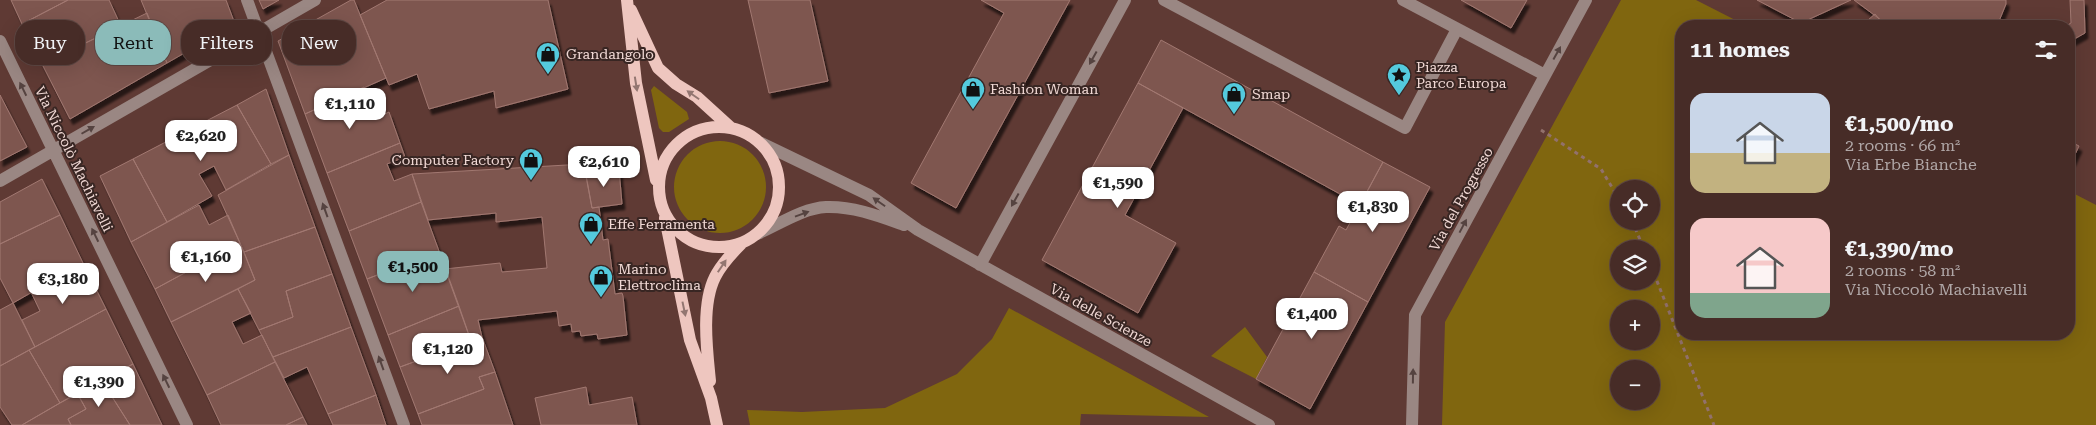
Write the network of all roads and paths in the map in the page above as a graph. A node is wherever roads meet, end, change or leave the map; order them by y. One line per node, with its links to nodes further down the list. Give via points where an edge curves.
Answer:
1 (247, 0): 8 (street)
2 (315, 0): 9 (street)
3 (627, 0): 16 (main road, one-way to 3, via 658,68); 21 (main road, one-way to 21, via 636,83)
4 (1125, 0): 26 (street, one-way to 26)
5 (1164, 0): 10 (street, via 1405,128)
6 (1403, 0): 10 (street)
7 (1586, 0): 14 (street, Via del Progresso, one-way to 7)
8 (254, 20)
9 (272, 25)
10 (1457, 29): 14 (street)
11 (0, 41): 18 (street, Via Niccolò Machiavelli, one-way to 11)
12 (201, 65): 18 (street, one-way to 12)
13 (271, 65): 32 (street, one-way to 13)
14 (1545, 75): 15 (street, Via del Progresso)
15 (1522, 118): 20 (path, via 1600,169); 35 (street, Via del Progresso, one-way to 15, via 1414,315)
16 (730, 127): 17 (main road); 21 (main road, via 712,126 680,140 668,153)
17 (761, 143): 23 (street, one-way to 17, via 869,195); 24 (main road, via 772,156 778,172 779,190 769,221)
18 (53, 150): 19 (street); 31 (street, Via Niccolò Machiavelli, one-way to 18)
19 (0, 181)
20 (1610, 185)
21 (658, 186): 22 (main road)
22 (663, 210): 25 (main road, via 671,224 695,243 710,247); 30 (main road, one-way to 30, via 690,340)
23 (918, 230): 24 (street, one-way to 23, via 825,207 865,211); 26 (street, Via delle Scienze)
24 (757, 234): 25 (main road)
25 (741, 244): 30 (main road, one-way to 25, via 706,337 709,292 725,260)
26 (980, 265): 34 (street, Via delle Scienze)
27 (1660, 289): 28 (path)
28 (1675, 327)
29 (1680, 340): 36 (path)
30 (711, 398): 33 (main road)
31 (187, 425)
32 (404, 425)
33 (717, 425)
34 (1269, 425)
35 (1412, 425)
36 (1714, 425)

